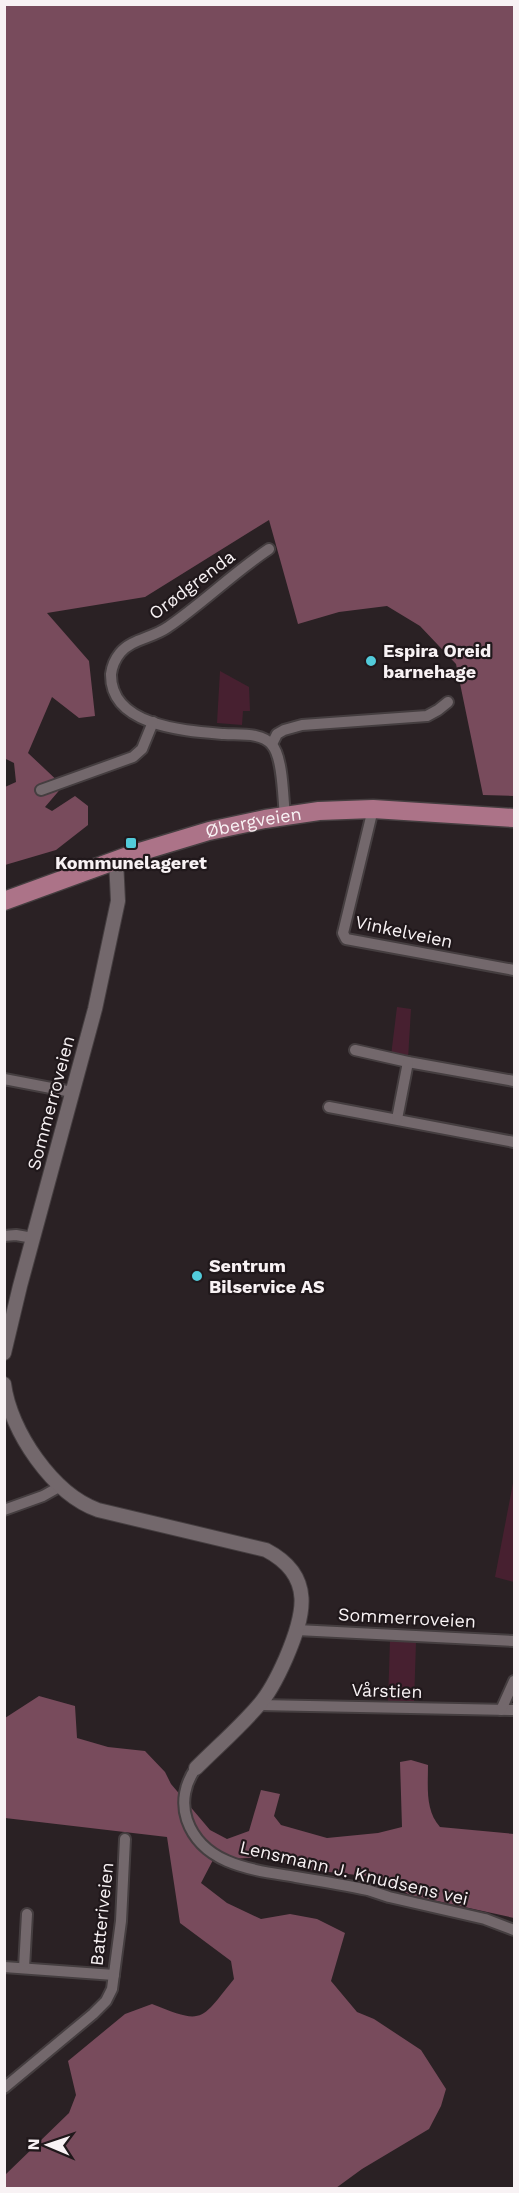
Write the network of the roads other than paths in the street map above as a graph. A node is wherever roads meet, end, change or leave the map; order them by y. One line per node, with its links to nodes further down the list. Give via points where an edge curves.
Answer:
1 (269, 549): 3 (street, Orødgrenda, via 165,630 128,646 113,663 111,674 117,696 131,713)
2 (448, 702): 4 (street, via 427,716 292,727 277,734)
3 (153, 722): 4 (street, Orødgrenda, via 189,731 250,735); 5 (street, via 142,749 133,757)
4 (272, 744): 7 (street, via 278,759)
5 (41, 790)
6 (373, 809): 7 (main road, Øbergveien); 8 (main road, Øbergveien); 11 (street, Vinkelveien, via 343,933 346,939)
7 (285, 816): 9 (main road, Øbergveien, via 209,831)
8 (514, 818)
9 (116, 860): 10 (main road, Øbergveien); 16 (street, Sommerroveien, via 118,901)
10 (4, 901)
11 (514, 970)
12 (355, 1050): 13 (street)
13 (408, 1062): 15 (street); 18 (street)
14 (4, 1079): 16 (street)
15 (514, 1081)
16 (72, 1092): 21 (street, Sommerroveien)
17 (329, 1107): 18 (street)
18 (396, 1119): 19 (street)
19 (514, 1142)
20 (4, 1236): 21 (street)
21 (33, 1238): 22 (street, Sommerroveien)
22 (4, 1353)
23 (4, 1384): 24 (street, via 12,1415 34,1455)
24 (59, 1487): 25 (street); 26 (street, via 85,1506 277,1556 290,1568 299,1585 302,1616)
25 (4, 1510)
26 (297, 1630): 27 (street, Sommerroveien); 29 (street, via 280,1671)
27 (514, 1641)
28 (514, 1681): 30 (street)
29 (259, 1705): 30 (street, Vårstien); 32 (street)
30 (501, 1710): 31 (street, Vårstien)
31 (514, 1710)
32 (196, 1768): 35 (street, Lensmann J. Knudsens vei, via 189,1778 184,1802 189,1827 205,1848 238,1867 368,1890)
33 (125, 1839): 38 (street, Batteriveien)
34 (27, 1914): 37 (street)
35 (514, 1930)
36 (4, 1967): 37 (street, Batteriveien)
37 (24, 1968): 38 (street, Batteriveien)
38 (114, 1975): 39 (street, via 106,2001)
39 (4, 2088)

